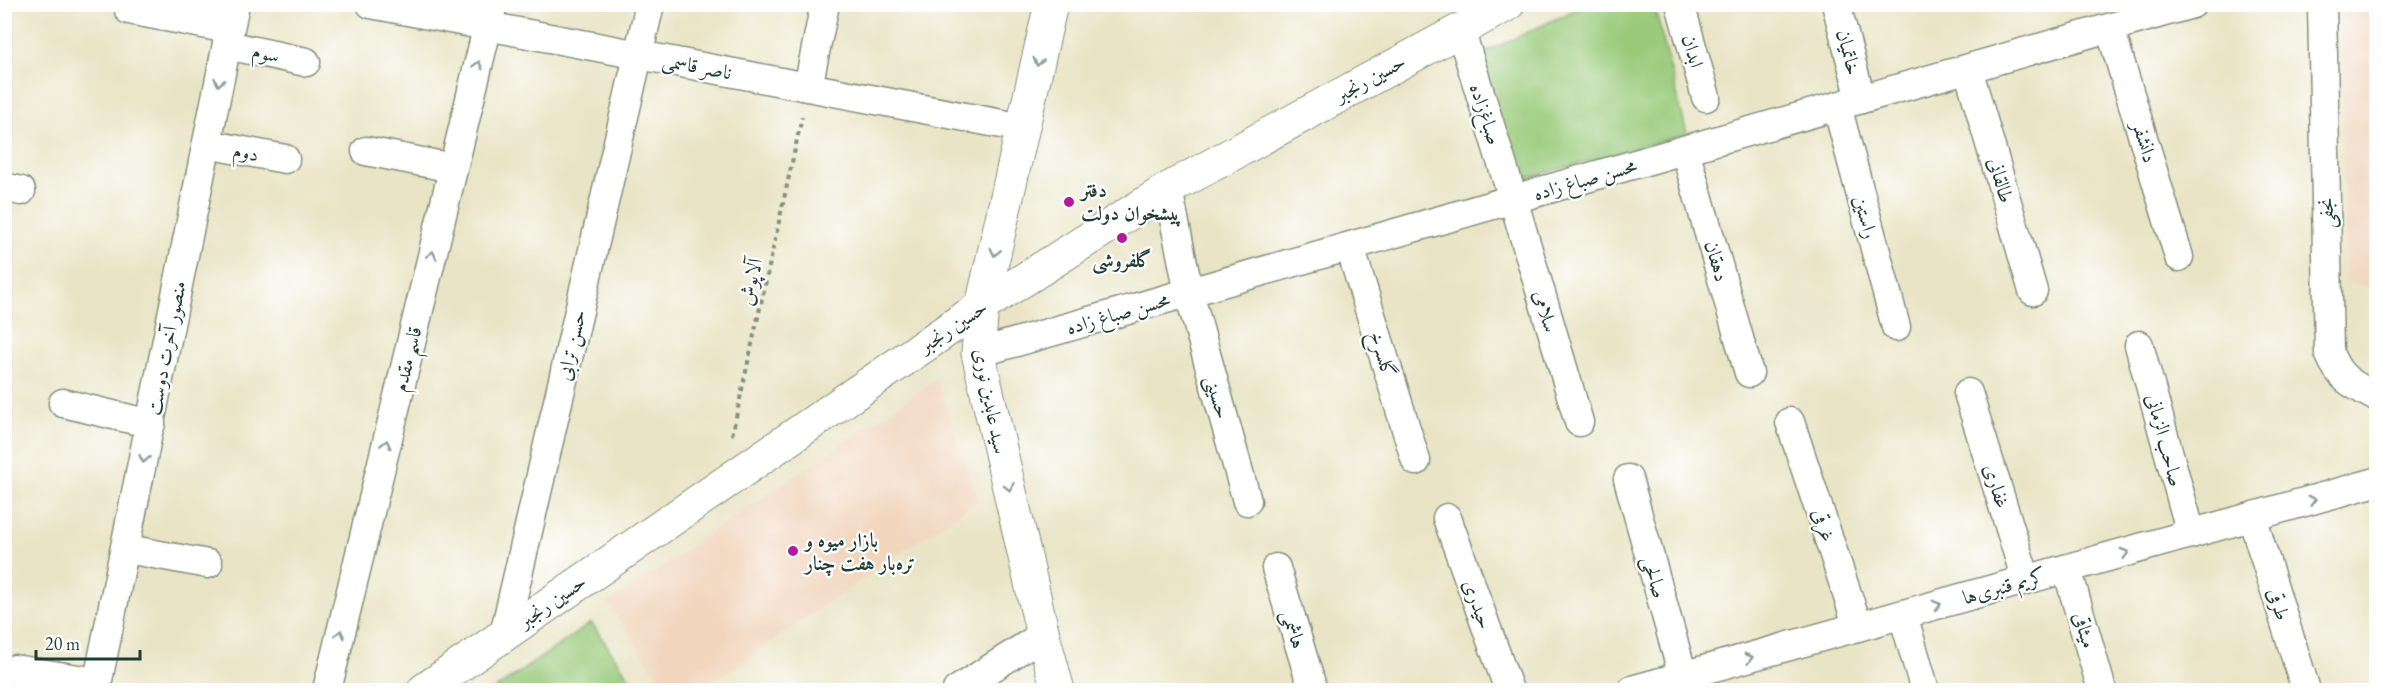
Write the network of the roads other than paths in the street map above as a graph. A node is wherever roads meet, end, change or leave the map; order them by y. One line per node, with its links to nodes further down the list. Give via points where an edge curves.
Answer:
1 (650, 4): 16 (street)
2 (825, 4): 19 (street)
3 (1051, 4): 22 (street, سید عابدین نوری, one-way to 22)
4 (1508, 4): 15 (street, حسین رنجبر)
5 (1680, 4): 20 (street, ابدان)
6 (1836, 4): 21 (street, خاتمیان)
7 (2192, 4): 10 (street, محسن صباغ زاده)
8 (2322, 4): 40 (street, نجفی, via 2329,353 2336,371 2346,381)
9 (374, 5): 12 (street, ناصر قاسمی)
10 (2161, 9): 14 (street, محسن صباغ زاده)
11 (129, 10): 13 (street, سوم)
12 (490, 16): 16 (street, ناصر قاسمی); 27 (street, قاسم مقدم, one-way to 12)
13 (230, 26): 17 (street, سوم); 23 (street, منصور آخرت دوست, one-way to 23)
14 (2110, 28): 18 (street, محسن صباغ زاده); 31 (street, دانشفر)
15 (1460, 29): 28 (street, حسین رنجبر); 29 (street, صباغ‌زاده)
16 (639, 55): 19 (street, ناصر قاسمی); 59 (street, حسن ترابی)
17 (306, 62)
18 (1968, 69): 21 (street, محسن صباغ زاده); 32 (street, طالقانی)
19 (808, 87): 22 (street, ناصر قاسمی)
20 (1706, 97)
21 (1849, 103): 24 (street, محسن صباغ زاده); 35 (street, راستین)
22 (1023, 128): 34 (street, سید عابدین نوری, one-way to 34)
23 (207, 144): 26 (street, دوم); 44 (street, منصور آخرت دوست)
24 (1685, 150): 29 (street, محسن صباغ زاده); 38 (street, دهقان)
25 (366, 151): 27 (street)
26 (285, 159)
27 (453, 168): 65 (street, قاسم مقدم, one-way to 27)
28 (1168, 189): 33 (street); 34 (street, حسین رنجبر)
29 (1513, 200): 30 (street, محسن صباغ زاده); 42 (street, سلامی)
30 (1350, 247): 33 (street, محسن صباغ زاده); 45 (street, گلسرخ)
31 (2180, 257)
32 (2033, 291)
33 (1189, 293): 37 (street, محسن صباغ زاده); 48 (street, حسینی)
34 (982, 306): 37 (street, سید عابدین نوری); 59 (street, حسین رنجبر)
35 (1896, 327)
36 (2139, 345): 51 (street, صاحب الزمانی)
37 (978, 353): 60 (street, سید عابدین نوری, one-way to 60)
38 (1749, 373)
39 (1968, 393): 56 (street, غفاری)
40 (2376, 398)
41 (63, 403): 44 (street)
42 (1579, 422)
43 (1790, 422): 58 (street, غرقی)
44 (150, 424): 52 (street, منصور آخرت دوست, one-way to 52)
45 (1416, 461)
46 (1628, 479): 62 (street, صالحی)
47 (2376, 482): 49 (street, کریم قنبری‌ها, one-way to 47)
48 (1247, 501)
49 (2252, 517): 51 (street, کریم قنبری‌ها); 74 (street, طرقی)
50 (1447, 518): 70 (street, حیدری)
51 (2191, 534): 55 (street, کریم قنبری‌ها, one-way to 51)
52 (126, 549): 53 (street); 64 (street, منصور آخرت دوست)
53 (208, 564)
54 (1276, 568): 69 (street, هاشمی)
55 (2067, 568): 56 (street, کریم قنبری‌ها); 73 (street, میثاقی)
56 (2026, 580): 57 (street, کریم قنبری‌ها, one-way to 56)
57 (1903, 615): 58 (street, کریم قنبری‌ها); 72 (street)
58 (1858, 627): 63 (street, کریم قنبری‌ها, one-way to 58)
59 (504, 635): 66 (street, حسین رنجبر)
60 (1043, 635): 67 (street); 68 (street, سید عابدین نوری)
61 (14, 669): 64 (street)
62 (1683, 676): 63 (street, کریم قنبری‌ها); 71 (street, کریم قنبری‌ها)
63 (1717, 679)
64 (97, 686)
65 (327, 690)
66 (424, 690)
67 (957, 690)
68 (1058, 690)
69 (1312, 690)
70 (1509, 690)
71 (1632, 690)
72 (1925, 690)
73 (2102, 690)
74 (2306, 690)

